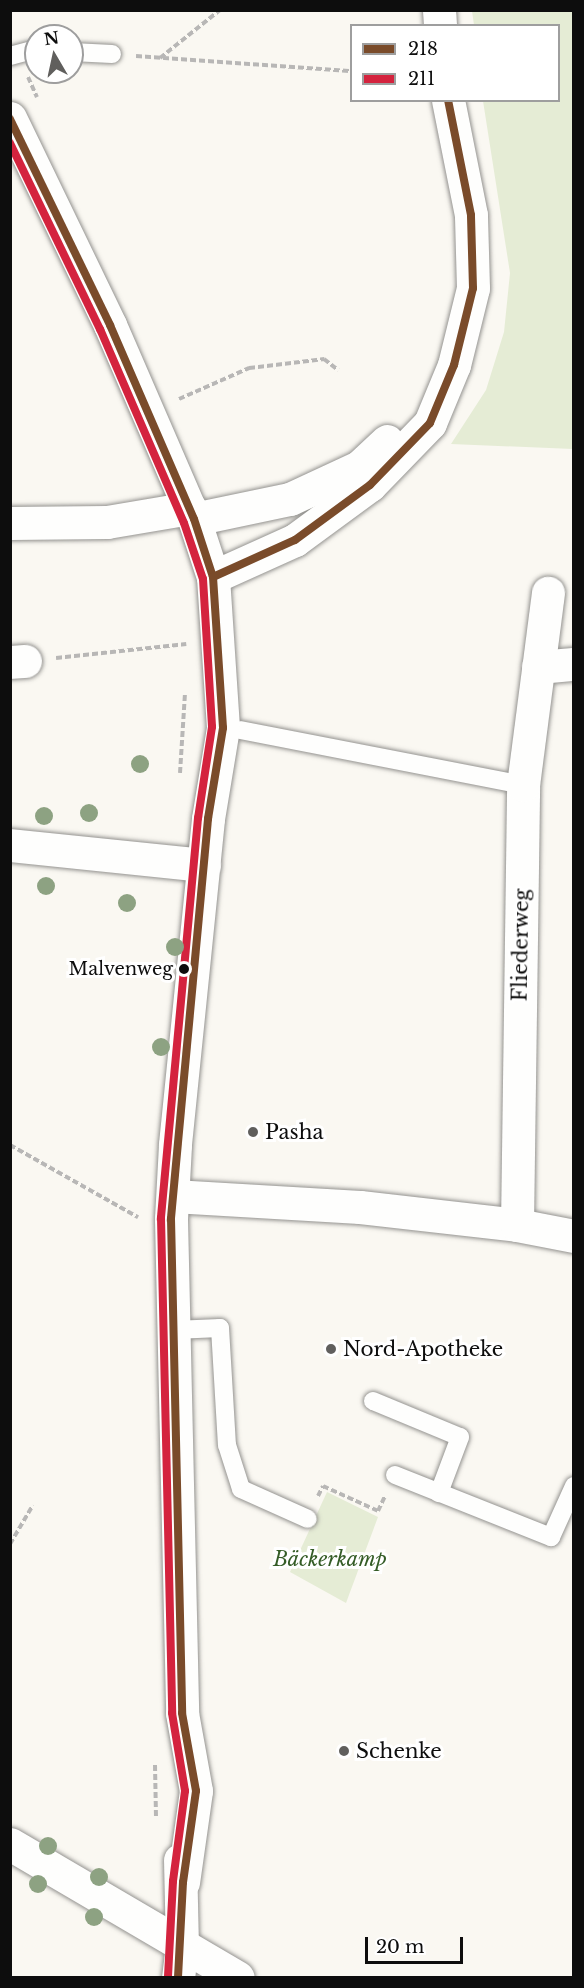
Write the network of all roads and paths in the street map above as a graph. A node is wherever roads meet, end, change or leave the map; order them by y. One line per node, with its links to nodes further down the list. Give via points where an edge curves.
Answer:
1 (220, 10): 4 (path)
2 (84, 53): 3 (lane)
3 (112, 54): 4 (path)
4 (160, 58): 5 (path)
5 (350, 71)
6 (448, 102): 9 (street, via 474,250 468,324)
7 (11, 120): 11 (street, via 110,326)
8 (338, 370): 10 (path, via 324,359 249,369)
9 (449, 378): 11 (street, via 415,416 358,467 290,499); 13 (street, via 430,423 370,485 295,540)
10 (170, 403)
11 (192, 513): 12 (street, via 107,522); 13 (street)
12 (10, 523)
13 (213, 577): 16 (street)
14 (548, 593): 19 (street, Fliederweg)
15 (188, 632): 16 (path)
16 (198, 649): 17 (path); 25 (street, via 208,819)
17 (18, 661)
18 (573, 664): 19 (street)
19 (538, 667): 23 (street, Fliederweg)
20 (186, 689): 22 (path)
21 (240, 730): 23 (lane)
22 (179, 781)
23 (523, 785): 30 (street, Fliederweg)
24 (10, 845): 25 (street)
25 (204, 865): 28 (street)
26 (10, 1145): 29 (path)
27 (138, 1205): 29 (path)
28 (172, 1208): 29 (path); 30 (street, via 286,1200); 33 (street)
29 (137, 1216): 31 (path)
30 (517, 1225): 32 (street)
31 (137, 1228)
32 (573, 1236)
33 (174, 1330): 39 (lane, via 220,1328 228,1445 241,1489); 44 (street, via 182,1713 173,1792 183,1882)
34 (373, 1401): 37 (lane, via 459,1437)
35 (395, 1475): 37 (lane); 39 (path, via 378,1511 323,1486)
36 (573, 1486): 37 (lane, via 551,1538)
37 (439, 1492)
38 (33, 1505): 40 (path)
39 (308, 1519)
40 (10, 1544)
41 (155, 1760): 42 (path)
42 (156, 1826)
43 (10, 1844): 44 (street)
44 (180, 1962): 45 (street)
45 (238, 1977)

